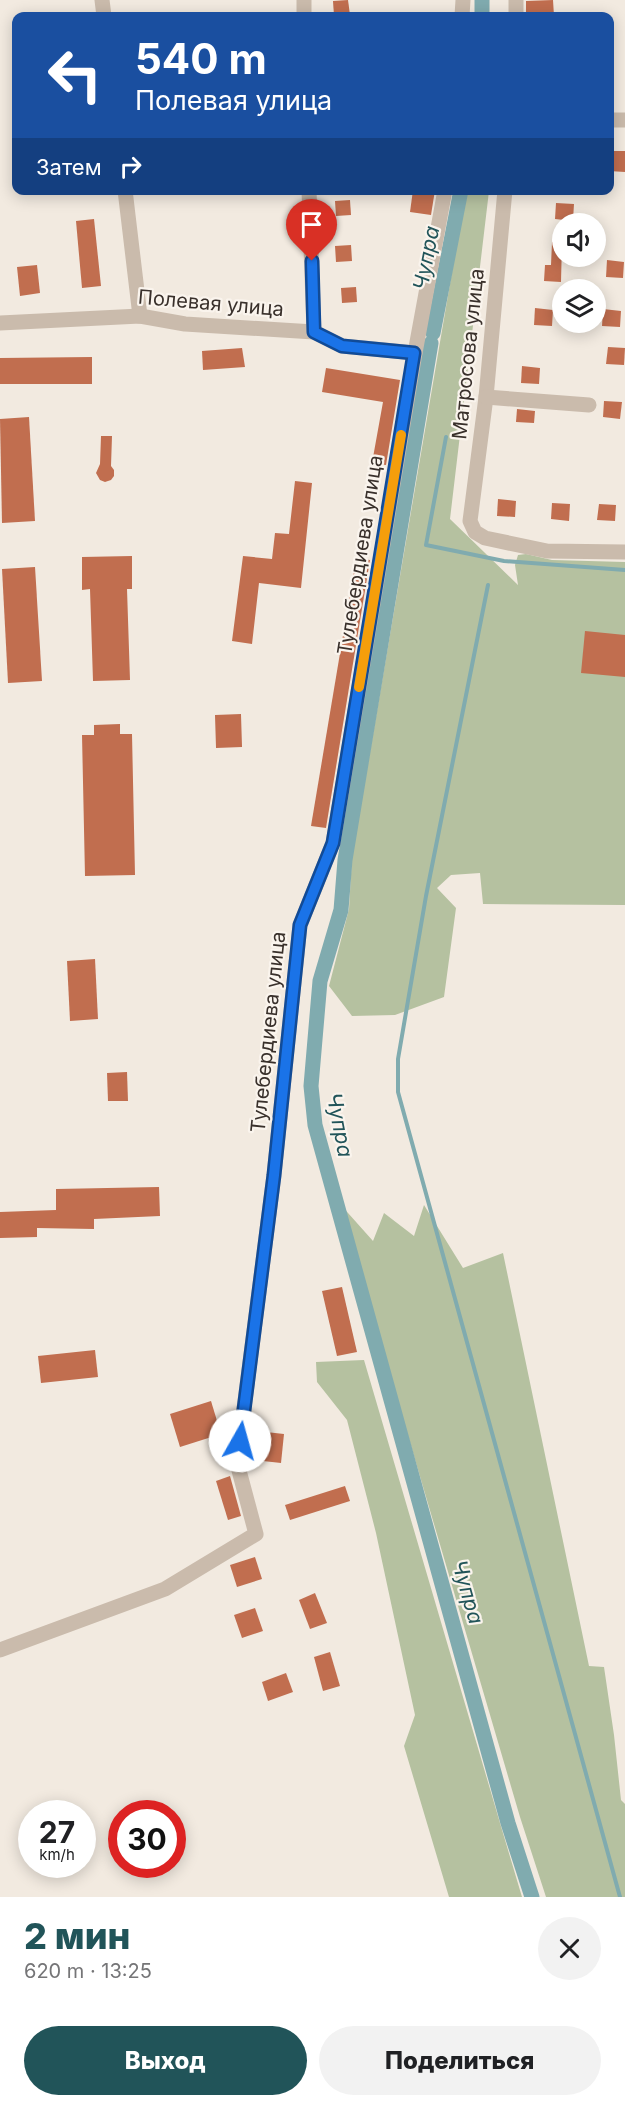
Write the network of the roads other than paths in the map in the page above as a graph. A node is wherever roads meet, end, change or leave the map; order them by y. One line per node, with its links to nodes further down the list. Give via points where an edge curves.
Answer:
1 (126, 195): 5 (street)
2 (309, 195): 7 (street)
3 (444, 195): 8 (street, Тулебердиева улица)
4 (505, 195): 9 (street, Матросова улица)
5 (140, 316): 6 (street, Полевая улица); 7 (street, Полевая улица, via 185,324)
6 (0, 323)
7 (314, 332): 8 (street, Полевая улица, via 342,346)
8 (414, 353): 12 (street, Тулебердиева улица, via 333,843 300,925 274,1175 237,1463 256,1534 165,1589)
9 (486, 397): 10 (street); 11 (street, Матросова улица, via 470,521 475,532 485,538 547,551)
10 (589, 405)
11 (625, 552)
12 (0, 1650)

